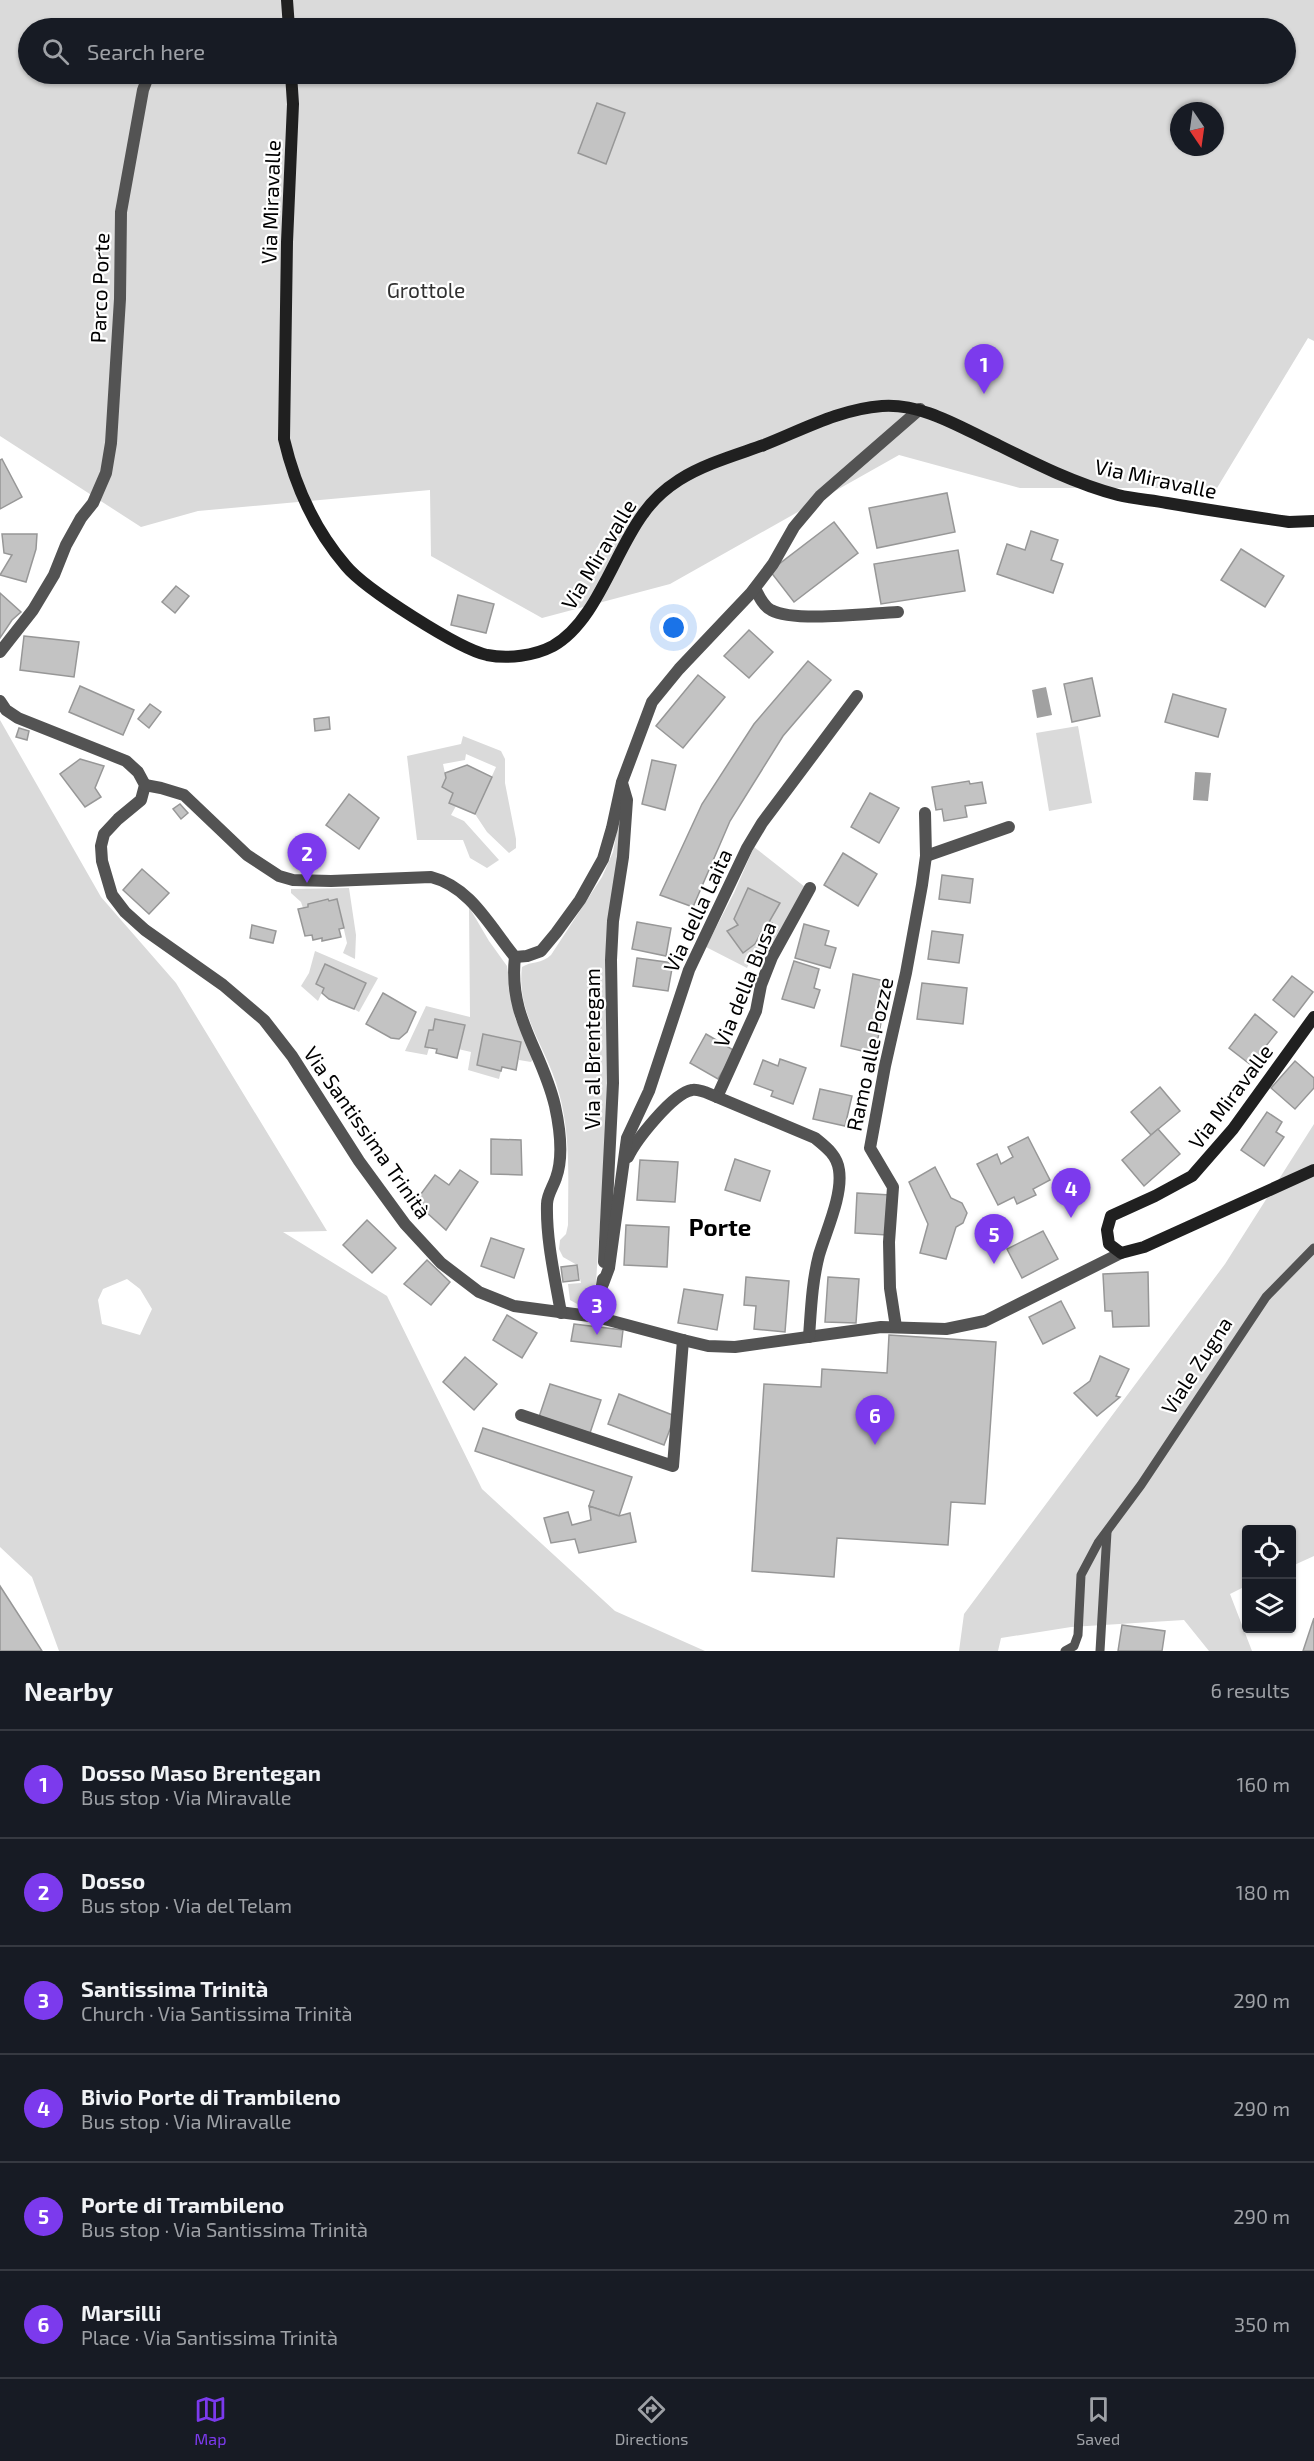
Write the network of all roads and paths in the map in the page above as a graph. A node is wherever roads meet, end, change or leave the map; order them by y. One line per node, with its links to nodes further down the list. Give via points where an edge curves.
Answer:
1 (287, 2): 2 (street)
2 (288, 18)
3 (145, 84): 9 (street, Parco Porte, via 121,212 120,299 106,472 54,575)
4 (292, 84): 5 (street, Via Miravalle, via 284,440 291,470 313,517 347,567 371,588 461,645 486,655 509,657 531,654 568,636 588,614 642,514 681,478 842,414 883,406)
5 (920, 409): 6 (street, Via Miravalle, via 1067,477 1118,495 1290,522); 7 (street, Via al Brentegam, via 820,496 794,527)
6 (1314, 521)
7 (755, 588): 8 (street, via 771,610 789,615); 12 (street, Via al Brentegam, via 652,702)
8 (898, 612)
9 (0, 652)
10 (857, 696): 21 (street, Via della Laita, via 747,848 689,970 649,1091 627,1138)
11 (0, 701): 13 (street, via 18,718 126,761)
12 (622, 782): 18 (street, Via al Brentegam, via 603,860 580,900 541,951); 25 (street, Via al Brentegam, via 627,800 610,960 613,1083)
13 (145, 785): 18 (street, via 184,795 248,855 279,876 302,881 422,877 444,880 474,903); 26 (street, Via Santissima Trinità, via 141,800 104,834 102,861 112,896 153,936 223,985 264,1020 388,1203 441,1263 472,1288 500,1302)
14 (925, 813): 16 (street, Ramo alle Pozze)
15 (1009, 827): 16 (street)
16 (926, 856): 28 (street, Ramo alle Pozze, via 870,1148 893,1187 890,1288)
17 (810, 888): 20 (street, Via della Busa, via 772,957 756,1011)
18 (515, 957): 26 (street, via 515,1002 555,1105 559,1130 561,1157 547,1201)
19 (1314, 1017): 24 (street, Via Miravalle, via 1233,1129 1192,1176 1111,1216 1109,1244)
20 (717, 1098): 21 (street, via 693,1089 684,1092 635,1141); 29 (street, via 815,1138 836,1158 840,1172 838,1190 811,1293)
21 (624, 1165): 25 (street, Via della Laita, via 609,1268)
22 (1314, 1170): 24 (street, via 1144,1247)
23 (1314, 1248): 32 (lane, Viale Zugna, via 1266,1297)
24 (1121, 1253): 28 (street, Via Santissima Trinità, via 986,1321 946,1329)
25 (603, 1284): 27 (street, Via al Brentegam)
26 (561, 1313): 27 (street, Via Santissima Trinità)
27 (597, 1317): 30 (street, Via Santissima Trinità)
28 (896, 1327): 29 (street, Via Santissima Trinità)
29 (809, 1337): 30 (street, Via Santissima Trinità, via 735,1347)
30 (683, 1341): 31 (street, via 673,1466)
31 (521, 1415)
32 (1108, 1530): 33 (lane, Viale Zugna, via 1081,1575 1078,1635 1074,1646); 34 (lane)
33 (1065, 1651)
34 (1100, 1651)

